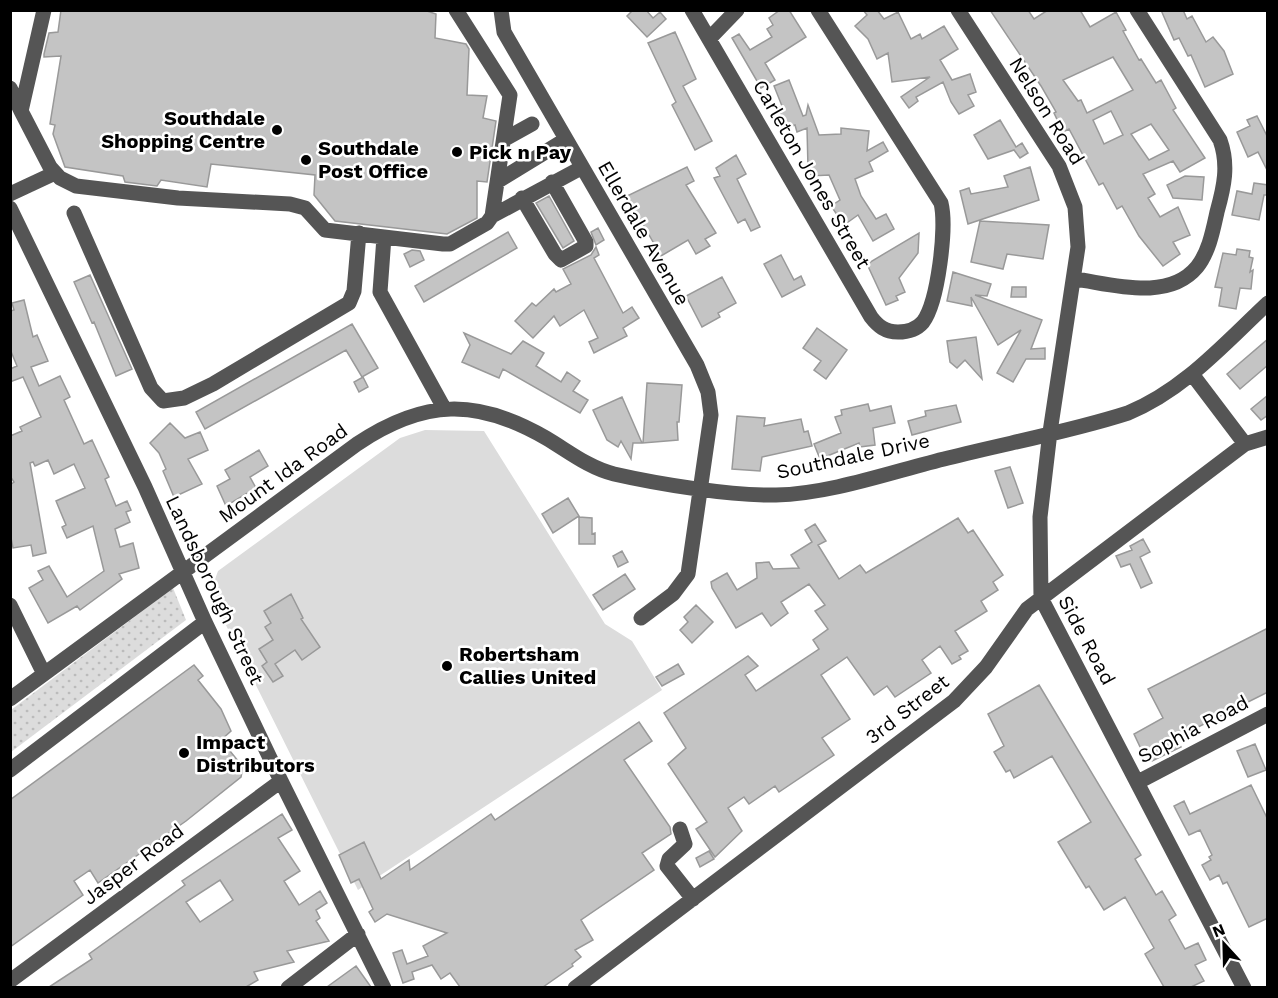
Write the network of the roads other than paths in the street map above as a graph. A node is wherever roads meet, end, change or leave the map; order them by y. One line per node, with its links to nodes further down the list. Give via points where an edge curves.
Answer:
1 (44, 10): 11 (street)
2 (456, 10): 13 (street, via 508,90 511,101)
3 (501, 10): 14 (street, Ellerdale Avenue, via 504,32)
4 (692, 10): 9 (street, Carleton Jones Street)
5 (737, 10): 9 (street)
6 (818, 10): 9 (street, Carleton Jones Street, via 941,203 944,226 934,292 924,320 913,329 884,330 871,317)
7 (958, 10): 26 (street, Nelson Road, via 1066,180 1077,225)
8 (1137, 10): 26 (street, via 1220,140 1226,161 1222,194 1206,252 1189,274 1154,288)
9 (709, 39)
10 (10, 88): 11 (street)
11 (21, 111): 16 (street)
12 (532, 124): 13 (street)
13 (505, 139): 17 (street)
14 (565, 140): 15 (street, Ellerdale Avenue); 17 (street)
15 (581, 168): 18 (street); 35 (street, Ellerdale Avenue, via 704,380 711,415)
16 (55, 173): 19 (street); 24 (street, via 76,186 178,198 290,204 305,208 322,229)
17 (498, 181): 23 (street)
18 (552, 182): 20 (street); 20 (street, via 586,242 586,246 566,258 561,260 555,254)
19 (10, 194)
20 (522, 198): 23 (street)
21 (10, 208): 36 (street, Landsborough Street)
22 (74, 213): 27 (street, via 151,388 163,401 184,398 317,324 349,303)
23 (492, 216): 25 (street, via 487,223 450,244)
24 (359, 233): 25 (street); 27 (street)
25 (384, 237): 28 (street)
26 (1074, 279): 32 (street, Side Road)
27 (354, 291): 28 (street)
28 (380, 292): 31 (street)
29 (1268, 303): 30 (street, Southdale Drive)
30 (1192, 374): 32 (street, Southdale Drive, via 1147,405 1105,420); 34 (street)
31 (444, 408): 35 (street, Southdale Drive, via 483,411 508,419 607,472); 36 (street, Mount Ida Road, via 406,416 373,434)
32 (1050, 432): 35 (street, Southdale Drive, via 800,493 759,495); 37 (street, Side Road, via 1040,517)
33 (1268, 437): 34 (street)
34 (1245, 444): 37 (street, 3rd Street)
35 (701, 488): 39 (street, Ellerdale Avenue, via 688,574 673,594)
36 (182, 571): 40 (street, Landsborough Street); 41 (street, Mount Ida Road)
37 (1041, 598): 46 (street, Side Road); 48 (street, 3rd Street, via 1028,609 986,668 954,701)
38 (10, 605): 41 (street)
39 (641, 618)
40 (205, 622): 44 (street); 45 (street, Landsborough Street)
41 (44, 674): 42 (street, Mount Ida Road)
42 (10, 699)
43 (1268, 714): 46 (street, Sophia Road)
44 (10, 770)
45 (281, 781): 49 (street, Landsborough Street); 50 (street, Jasper Road)
46 (1138, 782): 54 (street, Side Road)
47 (680, 829): 48 (street, via 685,844 666,863)
48 (693, 899): 53 (street, 3rd Street)
49 (358, 934): 51 (street); 52 (street, Landsborough Street)
50 (10, 981)
51 (288, 987)
52 (384, 987)
53 (575, 987)
54 (1244, 987)

